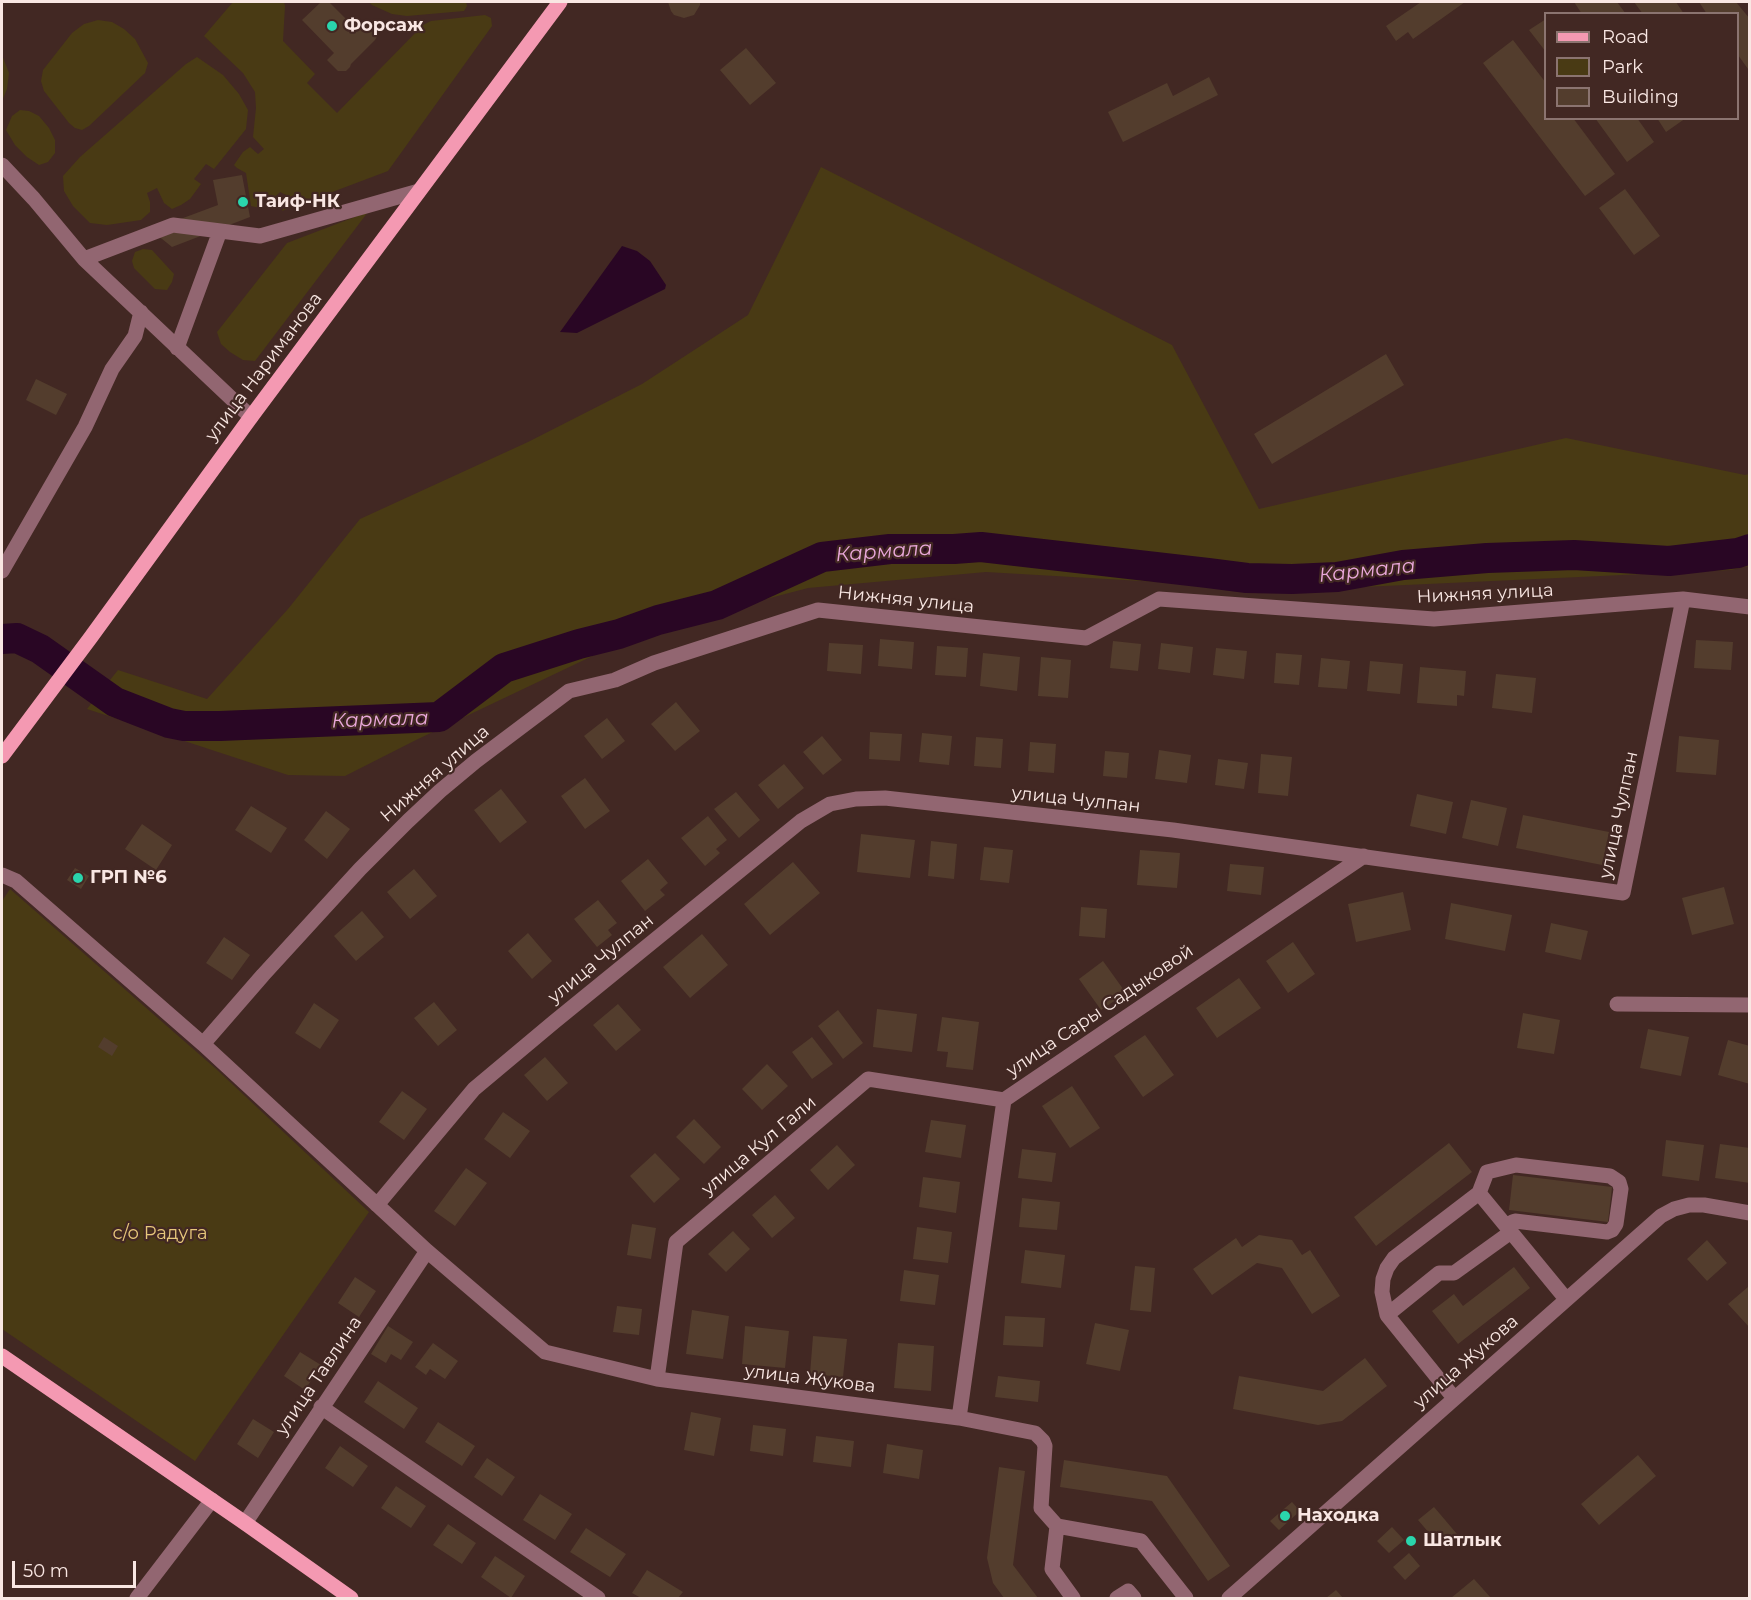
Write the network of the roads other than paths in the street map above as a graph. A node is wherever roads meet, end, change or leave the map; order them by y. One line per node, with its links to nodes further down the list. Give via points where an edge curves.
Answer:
1 (560, 2): 3 (main road, улица Нариманова)
2 (2, 165): 5 (street)
3 (419, 192): 4 (street, via 260,236); 8 (main road, улица Нариманова)
4 (220, 231): 5 (street, via 172,225); 7 (street)
5 (84, 259): 6 (street)
6 (141, 312): 7 (street); 9 (street, via 135,336 112,369 85,427)
7 (177, 348): 8 (street)
8 (251, 417): 12 (main road, улица Нариманова)
9 (2, 571)
10 (1683, 599): 11 (street, Нижняя улица); 13 (street, улица Чулпан, via 1623,893); 17 (street, Нижняя улица, via 1434,619 1159,599 1086,638 818,610 654,663 615,680 569,691 440,790 351,878)
11 (1749, 607)
12 (2, 756)
13 (1364, 856): 18 (street, улица Сары Садыковой); 20 (street, улица Чулпан, via 885,798 830,804 801,821 474,1089)
14 (2, 875): 17 (street, улица Жукова, via 16,881)
15 (1617, 1004): 16 (street)
16 (1749, 1005)
17 (203, 1044): 20 (street, улица Жукова)
18 (1004, 1100): 27 (street, улица Кул Гали, via 868,1079 676,1242); 30 (street, улица Сары Садыковой)
19 (1479, 1193): 22 (street); 22 (street, via 1487,1172 1516,1165 1610,1176 1618,1182 1621,1189 1616,1224 1607,1232 1515,1221); 25 (street, via 1394,1258 1383,1279)
20 (377, 1205): 23 (street, улица Жукова)
21 (1749, 1213): 24 (street, улица Жукова, via 1704,1205 1674,1209 1650,1224)
22 (1511, 1232): 24 (street); 25 (street, via 1454,1273 1439,1273)
23 (427, 1251): 27 (street, улица Жукова, via 545,1352); 29 (street, улица Тавлина)
24 (1566, 1299): 28 (street, улица Жукова)
25 (1387, 1315): 28 (street)
26 (2, 1356): 31 (main road)
27 (657, 1379): 30 (street, улица Жукова)
28 (1454, 1398): 41 (street, улица Жукова)
29 (321, 1407): 32 (street, улица Тавлина); 36 (street)
30 (959, 1418): 33 (street, улица Жукова, via 1039,1436 1045,1446 1041,1508)
31 (212, 1500): 32 (main road); 34 (street)
32 (245, 1523): 35 (main road)
33 (1056, 1526): 37 (street, via 1052,1569); 40 (street, via 1141,1540)
34 (136, 1599)
35 (351, 1599)
36 (598, 1599)
37 (1074, 1599)
38 (1117, 1599): 39 (street, via 1128,1591)
39 (1134, 1599)
40 (1186, 1599)
41 (1229, 1599)

